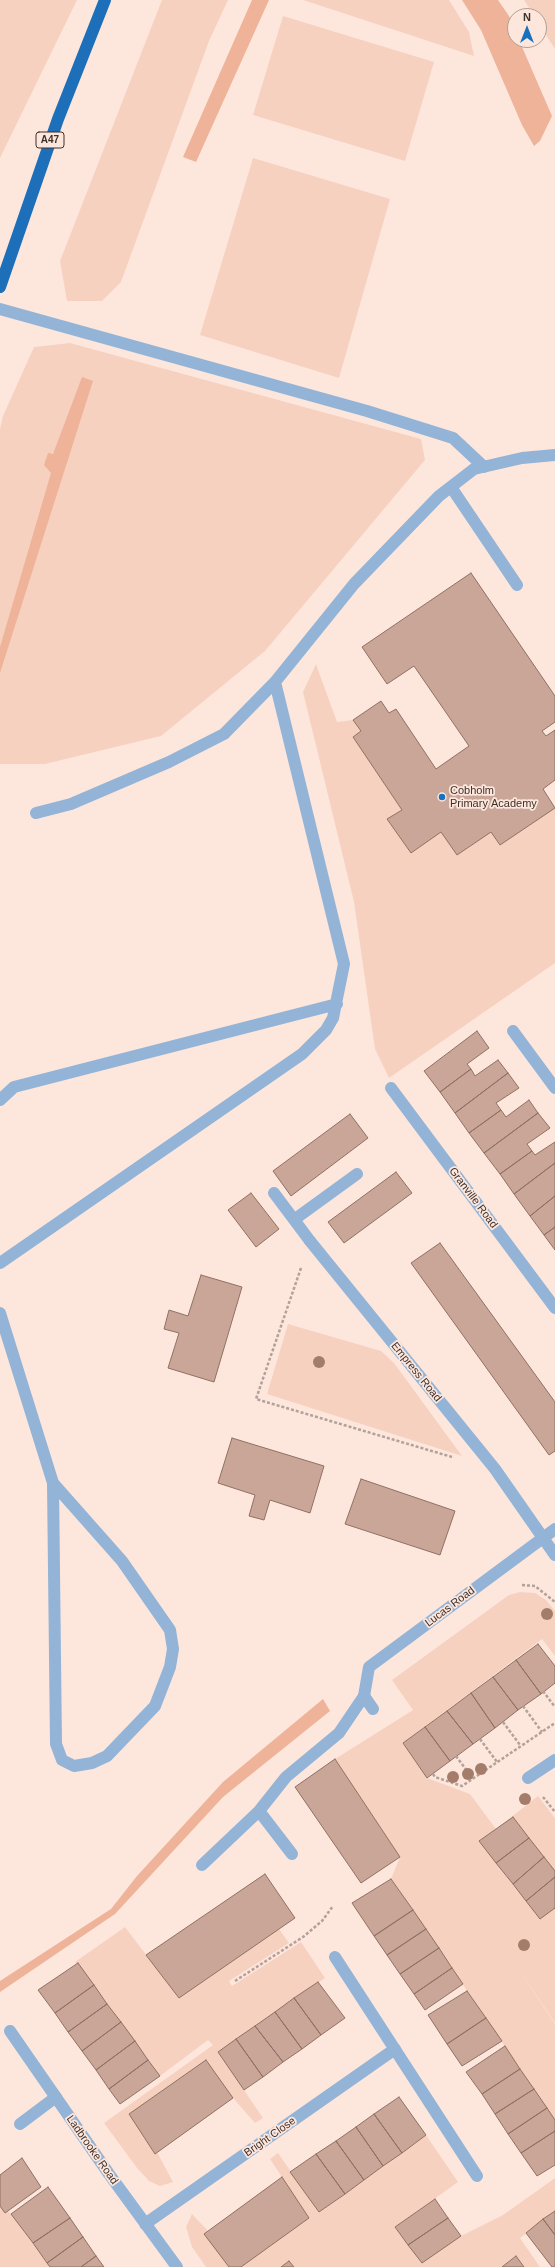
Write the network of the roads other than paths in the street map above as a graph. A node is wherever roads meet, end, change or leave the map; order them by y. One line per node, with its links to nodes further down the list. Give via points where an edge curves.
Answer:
1 (105, 0): 2 (highway, A47, via 58,119)
2 (1, 285)
3 (0, 309): 5 (street, via 367,411 453,438)
4 (555, 455): 5 (street, via 522,458)
5 (484, 467): 6 (street, via 474,469)
6 (451, 487): 7 (street); 8 (street, via 439,496 354,584)
7 (517, 585)
8 (275, 682): 9 (street, via 224,734 169,762 71,804); 10 (street, via 344,964)
9 (36, 812)
10 (337, 1004): 14 (street, via 14,1087); 18 (street, via 326,1030 302,1054)
11 (513, 1031): 13 (street)
12 (391, 1088): 19 (street, Granville Road)
13 (555, 1088)
14 (0, 1100)
15 (357, 1174): 17 (street)
16 (274, 1193): 17 (street, Empress Road)
17 (295, 1219): 23 (street, Empress Road, via 310,1241 495,1469)
18 (0, 1263)
19 (555, 1308)
20 (0, 1313): 21 (street)
21 (53, 1483): 21 (street, via 56,1744 62,1760 74,1766 92,1763 107,1756 155,1706 170,1667 173,1649 170,1630 122,1561)
22 (555, 1529): 23 (street, Lucas Road)
23 (543, 1538): 24 (street, Empress Road); 25 (street, Lucas Road, via 369,1667)
24 (555, 1555)
25 (364, 1696): 26 (street); 29 (street, via 339,1733 286,1777)
26 (373, 1709)
27 (555, 1760): 28 (street)
28 (528, 1778)
29 (259, 1810): 30 (street); 31 (street)
30 (292, 1854)
31 (202, 1865)
32 (334, 1957): 34 (street)
33 (10, 2031): 35 (street, Ladbrooke Road)
34 (395, 2049): 37 (street); 38 (street, Bright Close)
35 (56, 2097): 36 (street); 38 (street, Ladbrooke Road)
36 (20, 2124)
37 (477, 2176)
38 (145, 2224): 39 (street, Ladbrooke Road)
39 (177, 2267)

